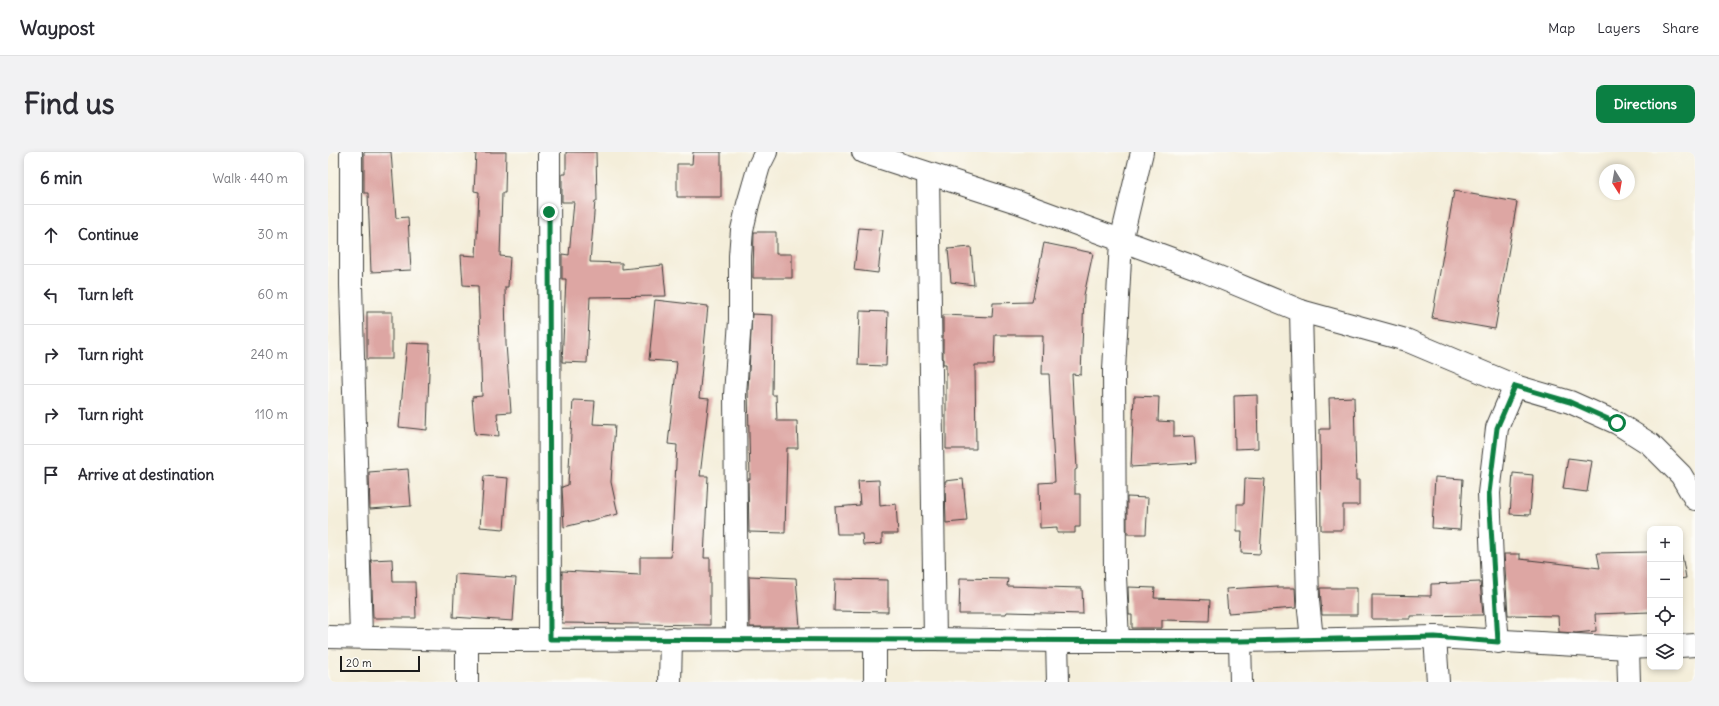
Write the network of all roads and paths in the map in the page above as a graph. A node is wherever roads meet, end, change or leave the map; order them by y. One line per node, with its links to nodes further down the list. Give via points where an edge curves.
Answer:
1 (351, 152): 12 (street, via 351,285)
2 (549, 152): 14 (street)
3 (766, 152): 20 (street, via 748,204 740,256 736,395)
4 (864, 152): 6 (street)
5 (1142, 152): 7 (street)
6 (928, 174): 7 (street, via 1017,202); 16 (street)
7 (1121, 241): 8 (street, via 1202,270); 21 (street, via 1114,370 1115,576)
8 (1300, 311): 9 (street, via 1406,340); 17 (street, via 1308,601)
9 (1515, 386): 10 (street, via 1570,402 1617,423 1650,444 1682,475); 24 (street, via 1497,428 1489,493)
10 (1695, 499)
11 (328, 637): 12 (street)
12 (361, 637): 18 (street)
13 (1435, 637): 17 (street); 24 (street); 34 (street)
14 (550, 639): 15 (street); 18 (street)
15 (671, 639): 20 (street); 30 (street)
16 (935, 639): 19 (street); 23 (street)
17 (1312, 639): 22 (street)
18 (467, 640): 29 (street)
19 (876, 640): 20 (street); 31 (street)
20 (737, 641)
21 (1118, 641): 22 (street); 23 (street)
22 (1240, 641): 33 (street)
23 (1057, 642): 32 (street)
24 (1498, 642): 28 (street)
25 (1695, 645): 26 (street)
26 (1683, 646)
27 (1647, 647): 28 (street)
28 (1628, 648): 35 (street)
29 (467, 682)
30 (670, 682)
31 (874, 682)
32 (1058, 682)
33 (1241, 682)
34 (1438, 682)
35 (1629, 682)

